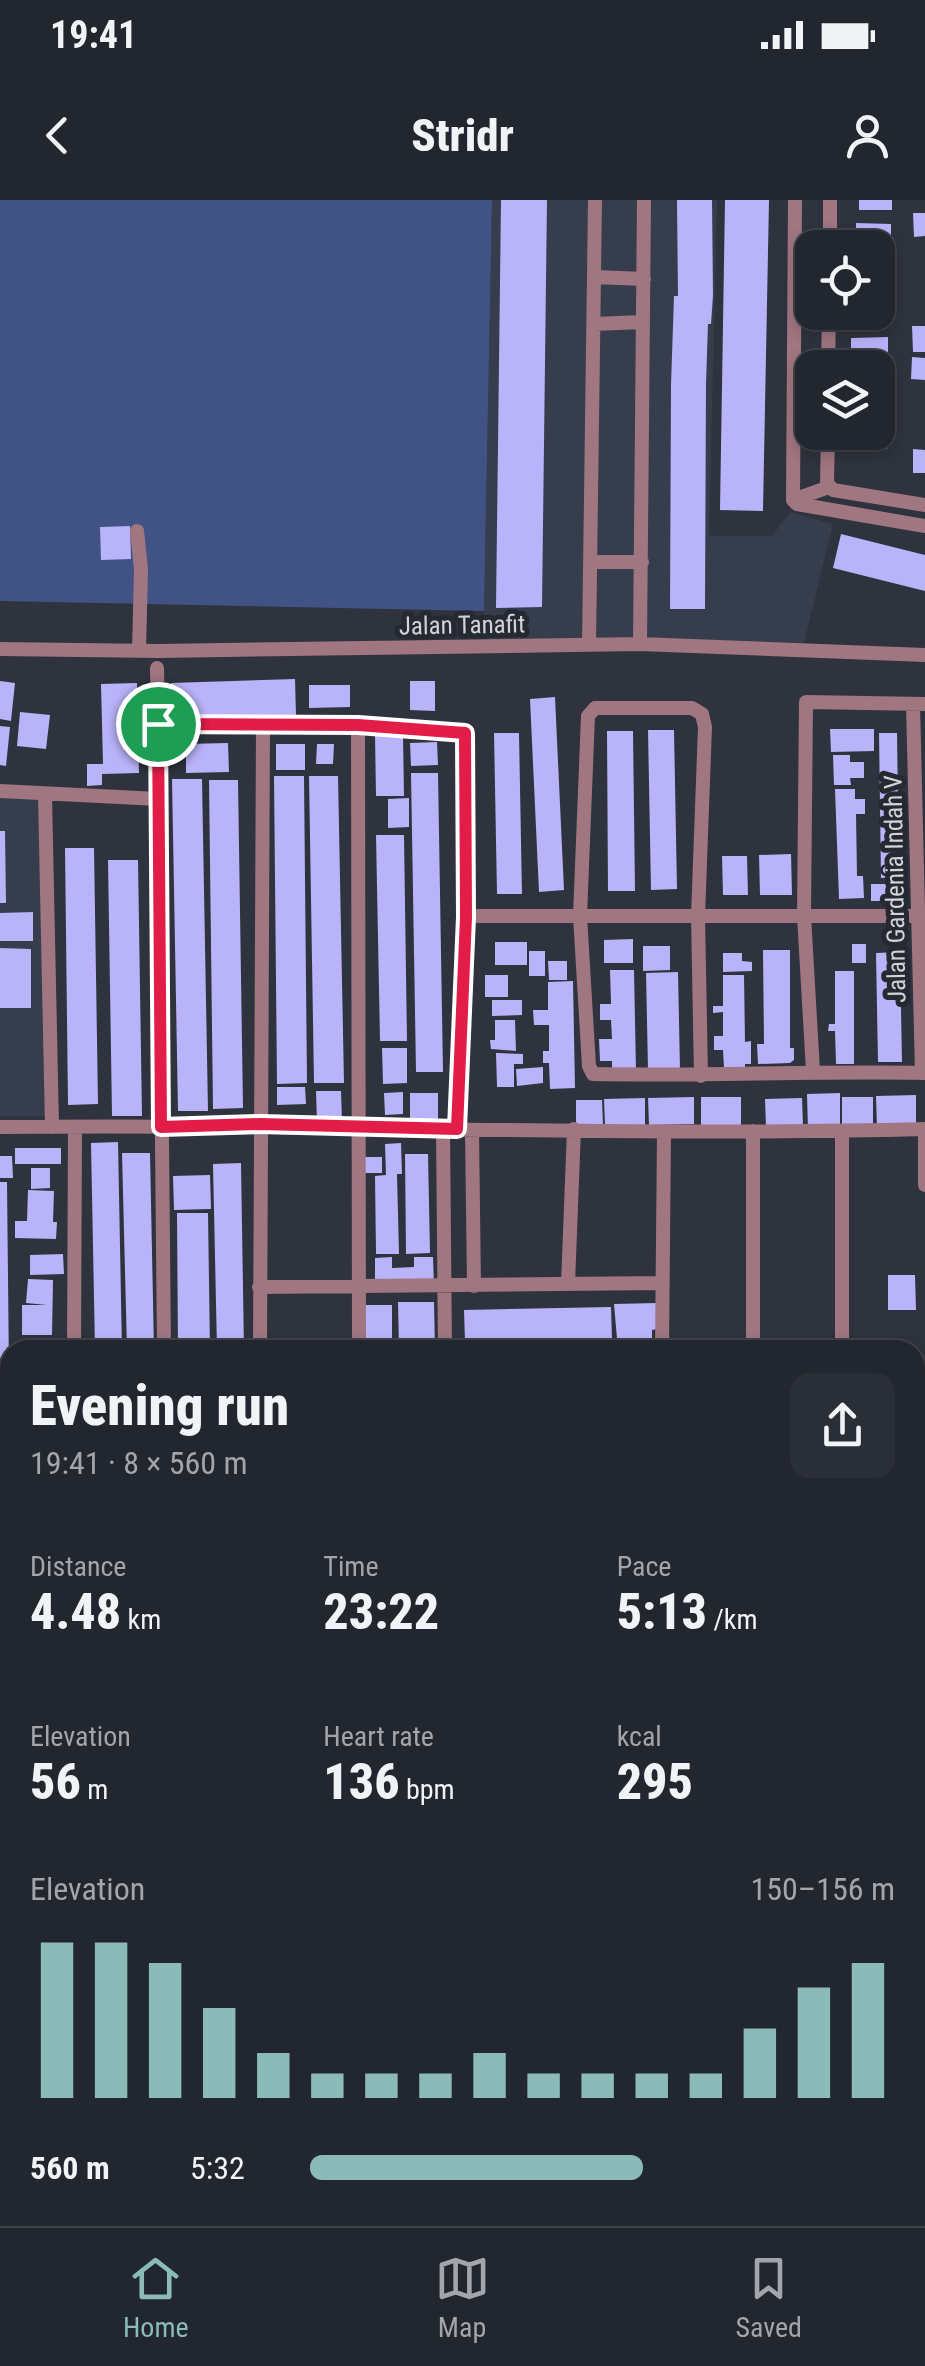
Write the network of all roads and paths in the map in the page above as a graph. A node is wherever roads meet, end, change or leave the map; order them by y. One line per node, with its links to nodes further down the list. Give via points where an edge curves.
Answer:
1 (595, 200): 6 (street)
2 (644, 200): 7 (street)
3 (795, 200): 12 (street)
4 (830, 200): 5 (street)
5 (830, 230)
6 (594, 277): 7 (street); 9 (street)
7 (644, 279): 8 (street)
8 (644, 322): 9 (street); 17 (street)
9 (594, 324): 16 (street)
10 (829, 450): 11 (street)
11 (830, 487): 12 (street); 13 (street)
12 (792, 500): 14 (street)
13 (925, 505)
14 (925, 526)
15 (137, 531): 21 (street)
16 (590, 562): 17 (street); 19 (street)
17 (642, 562): 18 (street)
18 (640, 644): 19 (street, Jalan Tanafit); 22 (street, Jalan Tanafit)
19 (588, 645): 21 (street, Jalan Tanafit)
20 (0, 650): 21 (street, Jalan Tanafit)
21 (139, 651)
22 (925, 655)
23 (156, 668): 25 (street)
24 (919, 704): 34 (street, via 806,702); 35 (street, Jalan Gardenia Indah V)
25 (158, 724): 27 (street); 30 (street)
26 (358, 725): 27 (street); 44 (street); 45 (street, via 467,737)
27 (263, 726): 39 (street)
28 (0, 791): 29 (street)
29 (45, 795): 30 (street); 40 (street)
30 (158, 800): 43 (street)
31 (478, 916): 32 (street)
32 (580, 916): 33 (street); 33 (street, via 588,716 595,708 692,708 702,714); 38 (street, via 592,1074)
33 (698, 916): 34 (street); 38 (street)
34 (804, 916): 35 (street); 36 (street)
35 (921, 916): 37 (street, Jalan Gardenia Indah V)
36 (814, 1071): 37 (street); 38 (street)
37 (924, 1073)
38 (700, 1076)
39 (260, 1124): 43 (street); 44 (street); 57 (street)
40 (52, 1126): 41 (street); 42 (street)
41 (0, 1127)
42 (75, 1127): 43 (street); 58 (street)
43 (161, 1127): 59 (street)
44 (360, 1128): 45 (street); 55 (street)
45 (457, 1129): 46 (street); 54 (street); 56 (street)
46 (574, 1129): 48 (street); 52 (street)
47 (925, 1130): 49 (street); 51 (street)
48 (664, 1132): 50 (street); 53 (street)
49 (842, 1132): 50 (street); 65 (street)
50 (753, 1136): 64 (street)
51 (925, 1184)
52 (568, 1284): 53 (street); 54 (street)
53 (661, 1284): 63 (street)
54 (474, 1286): 56 (street)
55 (360, 1287): 56 (street); 57 (street); 61 (street)
56 (444, 1287): 62 (street)
57 (259, 1288): 60 (street)
58 (74, 1340)
59 (164, 1340)
60 (260, 1340)
61 (359, 1340)
62 (444, 1340)
63 (662, 1340)
64 (752, 1340)
65 (842, 1340)

